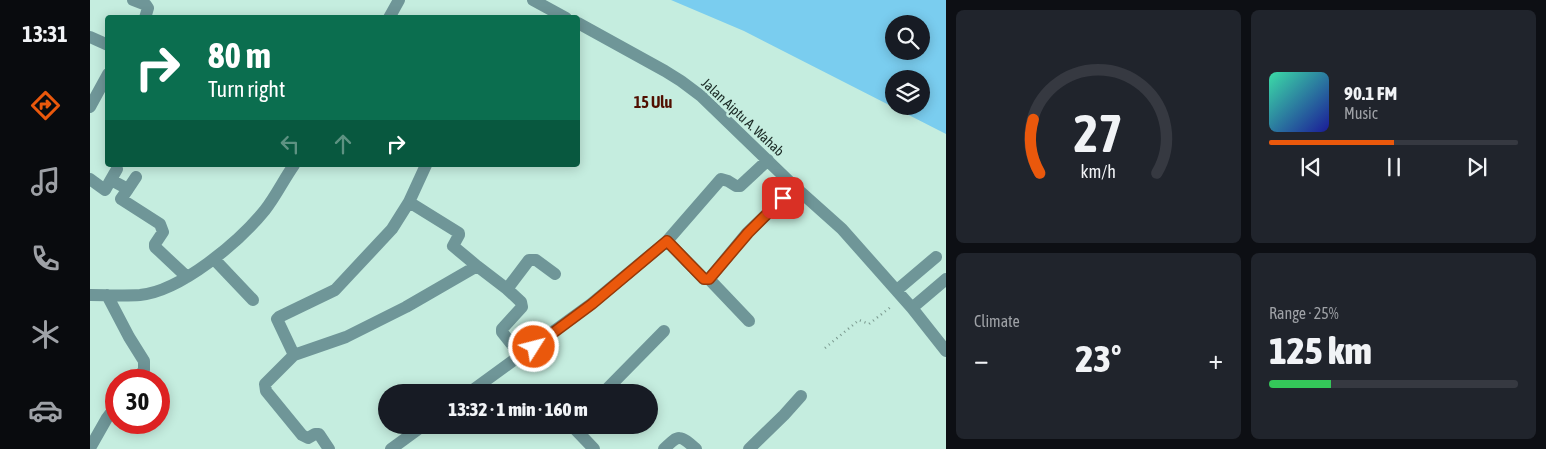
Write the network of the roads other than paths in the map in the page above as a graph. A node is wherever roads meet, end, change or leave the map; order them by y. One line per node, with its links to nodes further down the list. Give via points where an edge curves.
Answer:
1 (133, 0): 4 (street, via 146,5)
2 (399, 0): 5 (street)
3 (532, 0): 6 (street)
4 (146, 15)
5 (391, 15)
6 (560, 15)
7 (580, 24): 12 (street, Jalan Aiptu A. Wahab, via 682,81)
8 (90, 37): 9 (street)
9 (105, 44)
10 (105, 79): 11 (street)
11 (90, 106)
12 (768, 160): 17 (street, Jalan Aiptu A. Wahab); 20 (street, via 740,186 721,179)
13 (293, 167): 22 (street, via 266,209 239,239)
14 (425, 167): 19 (street)
15 (136, 177): 18 (street)
16 (90, 179): 18 (street, via 104,190 114,174)
17 (795, 187): 26 (street, via 748,233); 29 (street, Jalan Aiptu A. Wahab, via 842,229)
18 (128, 189): 25 (street, via 121,199 160,224 163,232 155,247)
19 (409, 202): 23 (street, via 459,233 454,246); 37 (street, via 392,229 335,290 278,317)
20 (667, 241): 26 (street, via 704,279); 38 (street, via 592,304)
21 (936, 257): 29 (street)
22 (214, 258): 25 (street); 32 (street)
23 (477, 266): 28 (street); 37 (street, via 346,337)
24 (555, 274): 28 (street, via 536,260 529,260)
25 (186, 277): 31 (street, via 141,295)
26 (709, 279): 34 (street)
27 (946, 279): 33 (street)
28 (507, 289): 38 (street, via 522,307 502,332)
29 (900, 294): 33 (street, Jalan Aiptu A. Wahab)
30 (90, 295): 31 (street)
31 (107, 295): 39 (street, via 144,361)
32 (254, 300)
33 (912, 308): 36 (street, Jalan Aiptu A. Wahab)
34 (749, 321)
35 (664, 331): 41 (street)
36 (946, 351)
37 (294, 355): 47 (street, via 265,384 266,392 302,435 308,438 319,434)
38 (521, 356): 40 (street)
39 (144, 369)
40 (481, 384)
41 (612, 384)
42 (801, 396): 52 (street)
43 (105, 422): 46 (street)
44 (412, 434): 48 (street)
45 (580, 434): 49 (street)
46 (90, 448)
47 (329, 449)
48 (391, 449)
49 (594, 449)
50 (664, 449): 51 (street, via 679,437)
51 (696, 449)
52 (749, 449)

